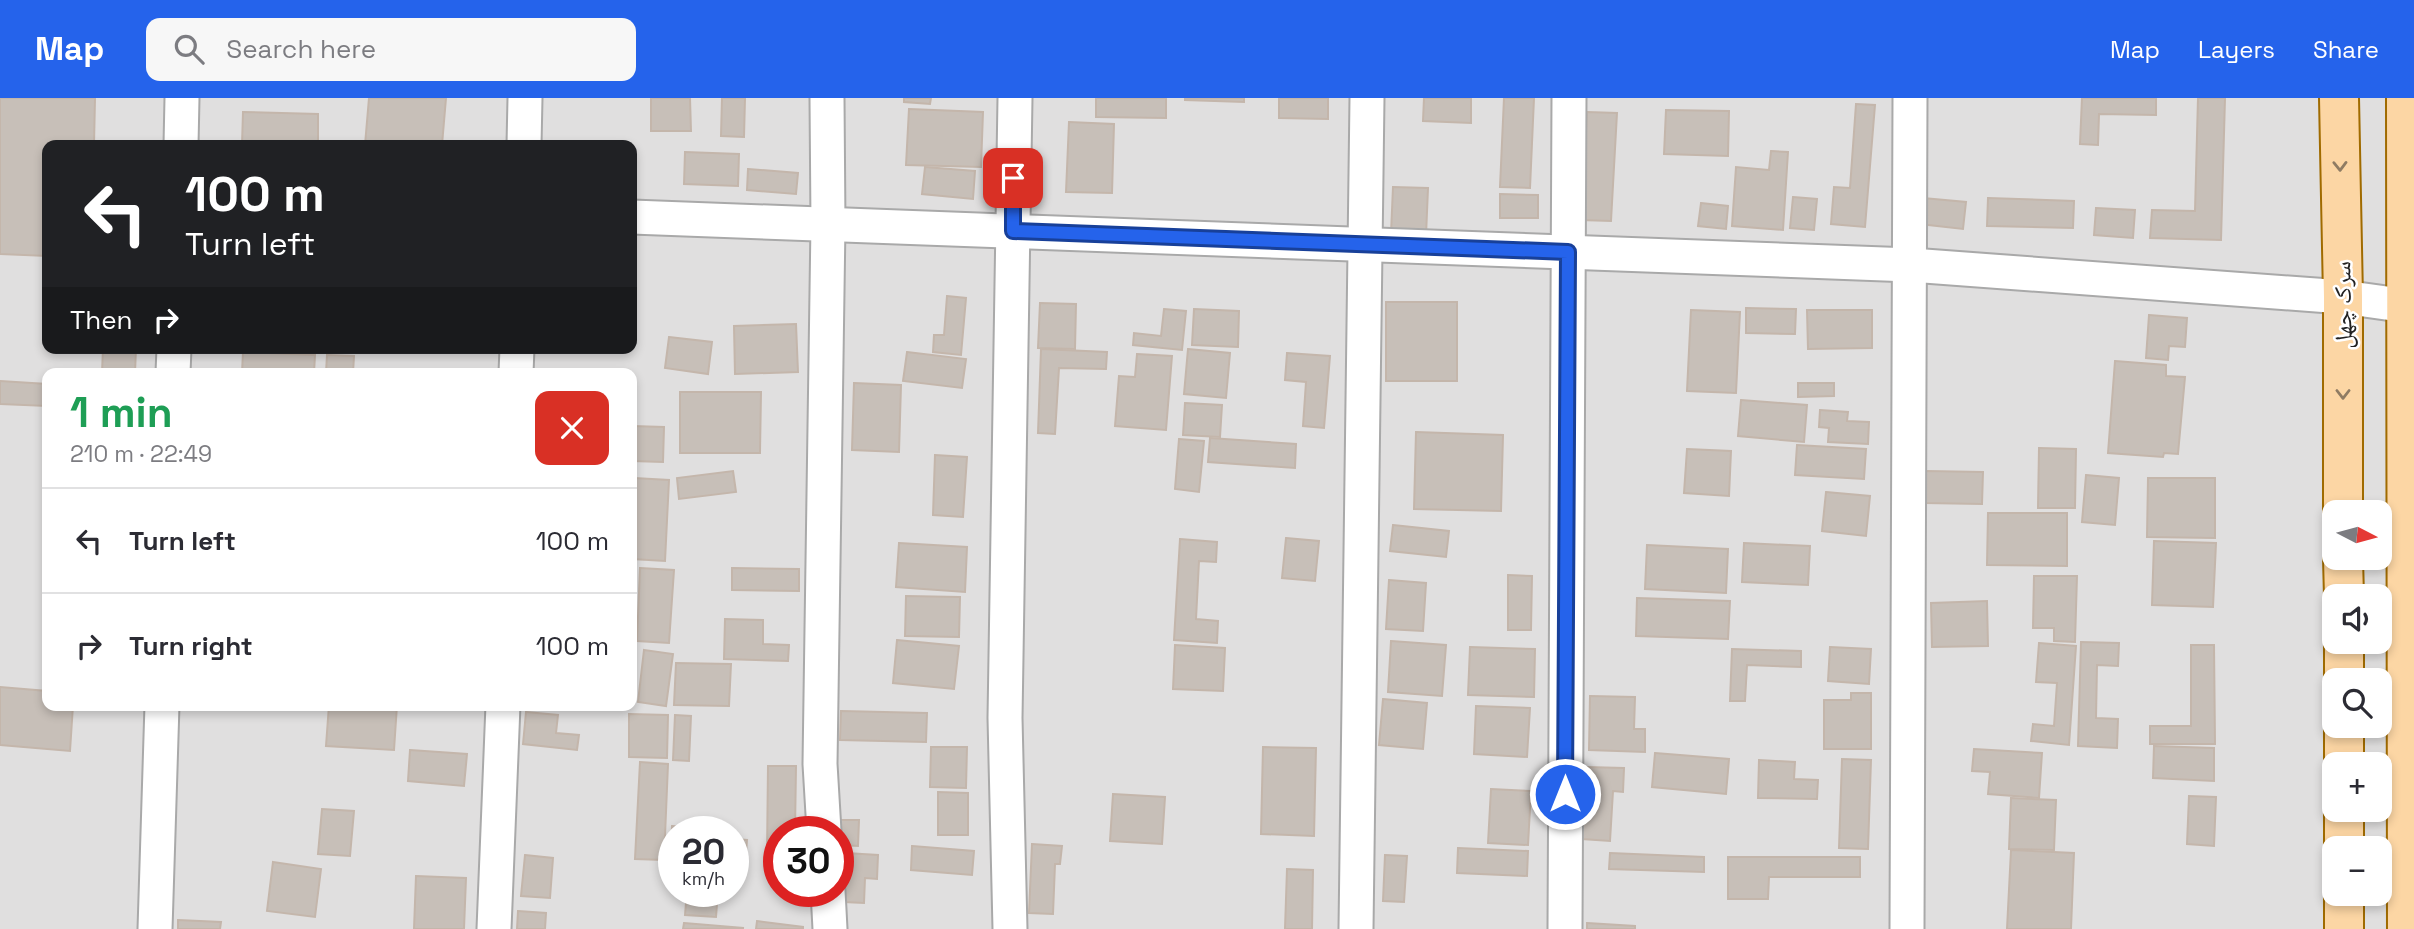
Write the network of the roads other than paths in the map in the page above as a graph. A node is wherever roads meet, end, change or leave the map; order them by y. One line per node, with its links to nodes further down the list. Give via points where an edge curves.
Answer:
1 (182, 98): 10 (street)
2 (525, 98): 11 (street)
3 (827, 98): 13 (street)
4 (1015, 98): 14 (street)
5 (1367, 98): 15 (street)
6 (1569, 98): 16 (street)
7 (1910, 98): 17 (street)
8 (2339, 98): 18 (main road, سرک چهل, one-way to 18)
9 (2406, 98): 19 (main road)
10 (181, 140)
11 (524, 140)
12 (637, 216): 13 (street)
13 (828, 224): 14 (street); 23 (street, via 820,764)
14 (1013, 231): 15 (street); 29 (street, via 1005,718)
15 (1364, 245): 16 (street); 30 (street)
16 (1568, 252): 17 (street); 31 (street)
17 (1911, 265): 18 (street); 32 (street)
18 (2343, 297): 19 (street); 20 (main road, سرک چهل, one-way to 20)
19 (2410, 306): 34 (main road)
20 (2343, 500)
21 (162, 711): 26 (street)
22 (503, 711): 27 (street)
23 (823, 816)
24 (2344, 906): 33 (main road)
25 (829, 907): 28 (street)
26 (155, 929)
27 (494, 929)
28 (830, 929)
29 (1010, 929)
30 (1356, 929)
31 (1565, 929)
32 (1907, 929)
33 (2344, 929)
34 (2407, 929)

